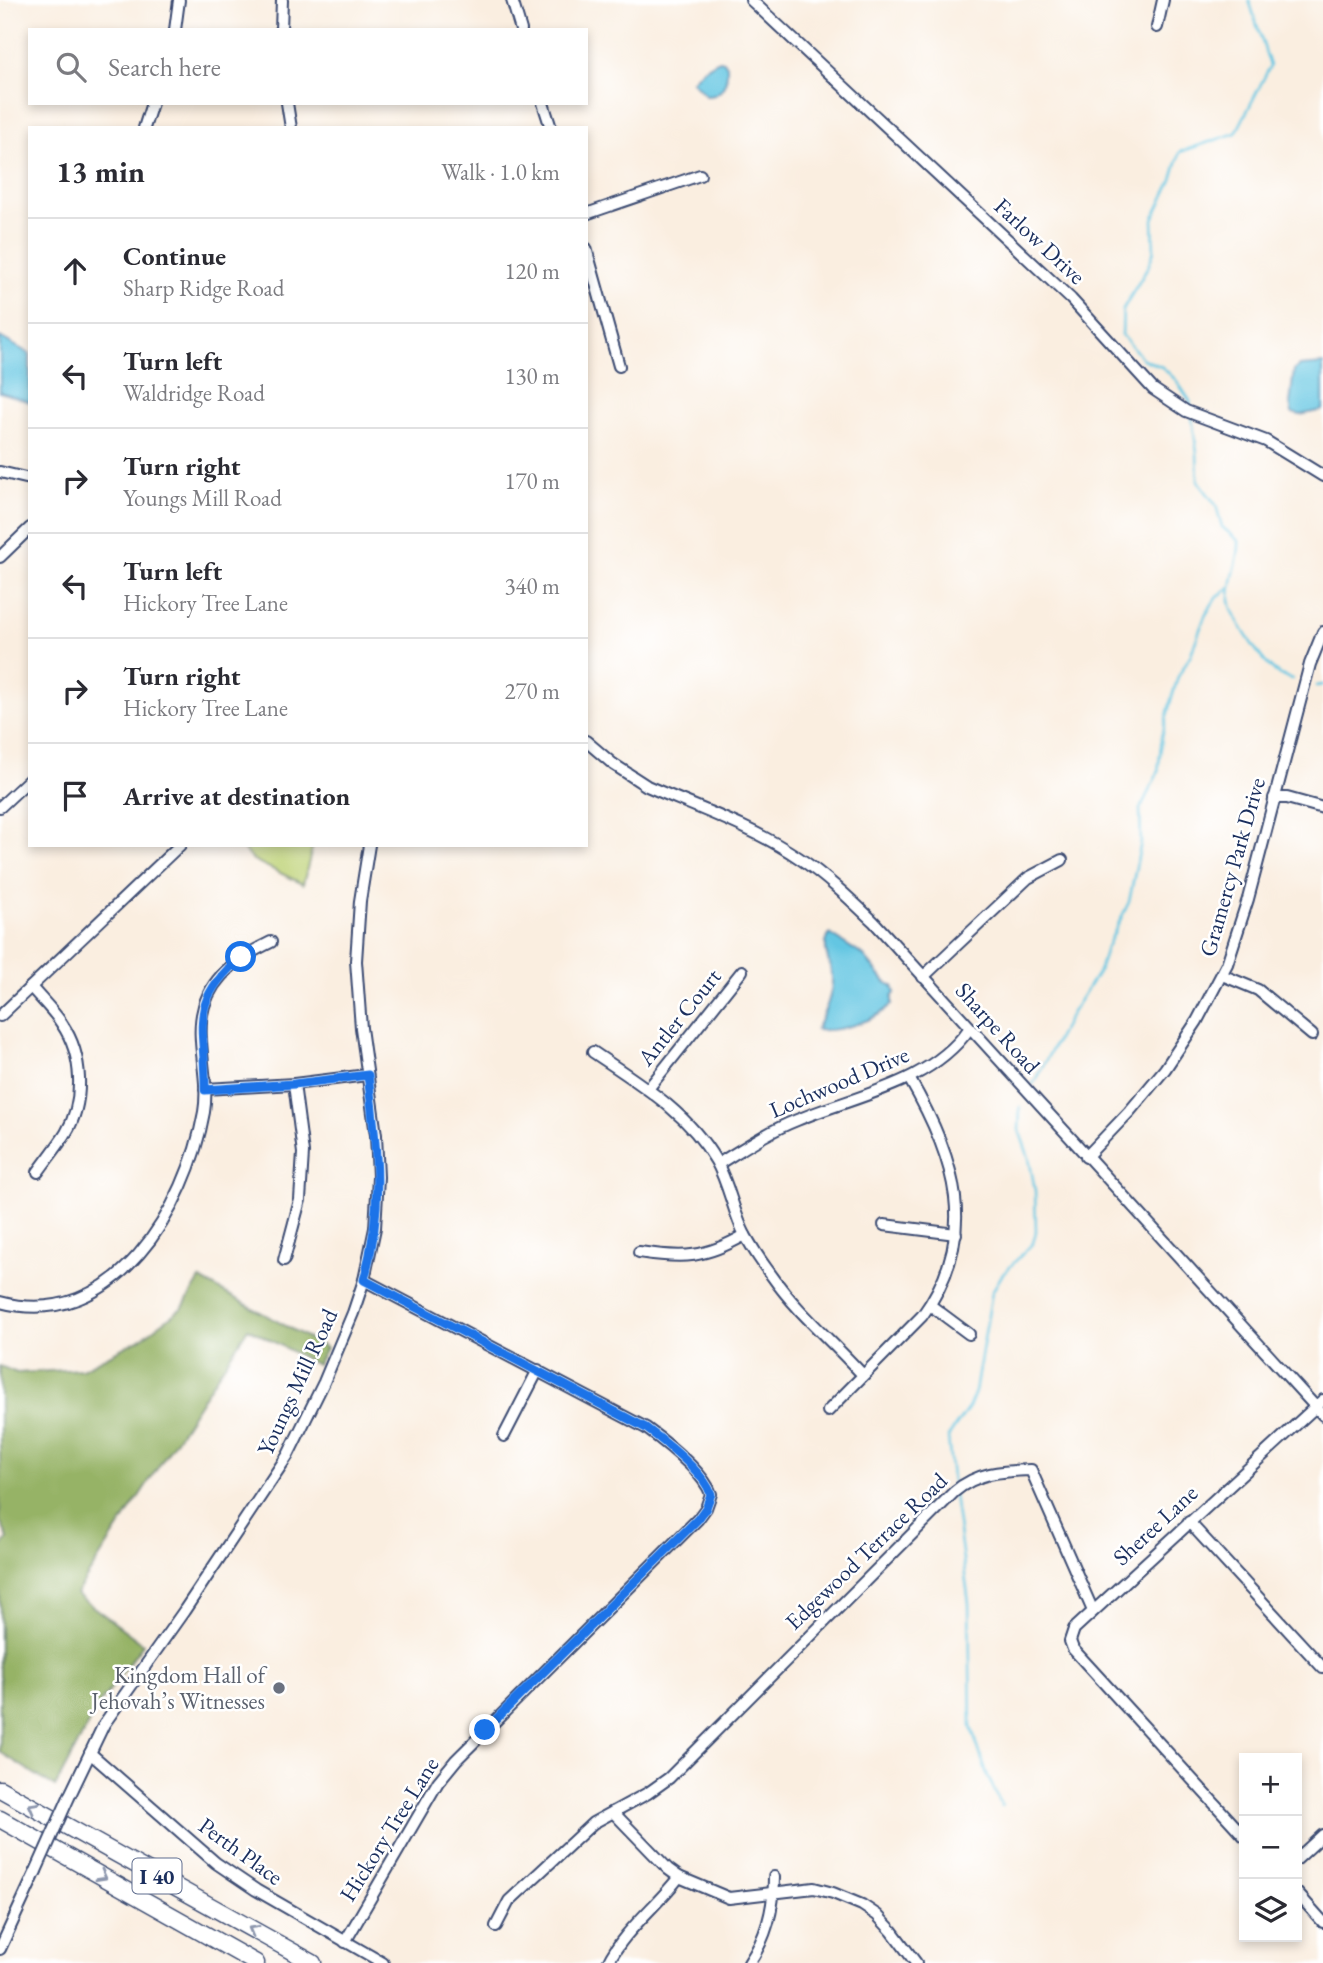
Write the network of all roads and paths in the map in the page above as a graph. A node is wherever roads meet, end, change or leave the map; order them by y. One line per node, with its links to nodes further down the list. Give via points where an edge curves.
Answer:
1 (179, 0): 7 (street)
2 (282, 0): 8 (street)
3 (512, 0): 9 (street)
4 (751, 0): 21 (street, Farlow Drive, via 1071,299 1153,389 1186,411 1266,442)
5 (1163, 0): 6 (street)
6 (1157, 27)
7 (175, 28)
8 (281, 28)
9 (520, 28)
10 (151, 105): 13 (street)
11 (287, 105): 14 (street)
12 (544, 105): 15 (street)
13 (145, 126)
14 (291, 126)
15 (550, 126)
16 (700, 175): 17 (street)
17 (588, 214)
18 (588, 255): 19 (street)
19 (619, 366)
20 (0, 472): 22 (street)
21 (1323, 476)
22 (28, 479)
23 (28, 530): 24 (street)
24 (0, 557)
25 (1323, 632): 28 (street, Gramercy Park Drive)
26 (588, 743): 37 (street, Sharpe Road, via 647,786 744,828 799,858 874,922)
27 (28, 781): 29 (street)
28 (1274, 798): 30 (street); 36 (street, Gramercy Park Drive, via 1248,899)
29 (0, 807)
30 (1323, 808)
31 (178, 847): 38 (street)
32 (369, 847): 43 (street, Youngs Mill Road, via 356,961)
33 (1062, 860): 37 (street, via 1028,878)
34 (271, 942): 47 (street, via 226,970 204,1005)
35 (742, 971): 46 (street, Antler Court)
36 (1222, 975): 41 (street, via 1258,990); 48 (street, Gramercy Park Drive, via 1165,1069)
37 (923, 977): 40 (street, Sharpe Road)
38 (31, 988): 39 (street); 50 (street, via 63,1025 79,1074 73,1119)
39 (0, 1016)
40 (970, 1029): 44 (street, Lochwood Drive, via 944,1056); 48 (street, Sharpe Road)
41 (1312, 1035)
42 (593, 1052): 46 (street)
43 (368, 1075): 45 (street); 56 (street, Youngs Mill Road, via 379,1177)
44 (909, 1079): 49 (street, Lochwood Drive, via 780,1128); 52 (street, via 951,1167)
45 (294, 1084): 47 (street); 55 (street, via 303,1153 300,1200)
46 (648, 1089): 49 (street, via 682,1116)
47 (205, 1090): 57 (street, via 205,1109 185,1181 131,1264 99,1290 63,1304 29,1307)
48 (1086, 1157): 62 (street, Sharpe Road)
49 (718, 1164): 53 (street)
50 (38, 1172)
51 (884, 1225): 52 (street)
52 (956, 1234): 58 (street)
53 (745, 1235): 54 (street, via 701,1254 671,1257); 61 (street, via 785,1293)
54 (639, 1252)
55 (284, 1260)
56 (364, 1280): 60 (street, Hickory Tree Lane); 68 (street, Youngs Mill Road, via 324,1381 288,1455 119,1701)
57 (0, 1302)
58 (930, 1304): 59 (street); 61 (street)
59 (969, 1334)
60 (538, 1370): 64 (street); 81 (street, Hickory Tree Lane, via 656,1436 706,1483 709,1500 698,1519 456,1760 438,1782)
61 (862, 1374): 63 (street)
62 (1320, 1407): 65 (street, Sheree Lane)
63 (828, 1411)
64 (503, 1436)
65 (1189, 1522): 66 (street, Sheree Lane); 67 (street)
66 (1094, 1611): 70 (street, Edgewood Terrace Road, via 1031,1470 978,1476 956,1489 669,1778); 72 (street, Sheree Lane, via 1074,1629 1073,1649)
67 (1323, 1668)
68 (90, 1753): 81 (street, Perth Place, via 216,1864); 82 (street, Youngs Mill Road, bridge)
69 (0, 1788): 85 (highway, I 40, one-way to 69)
70 (614, 1812): 75 (street); 80 (street, via 593,1823 555,1856 509,1901)
71 (0, 1819): 84 (highway, I 40, one-way to 84)
72 (1239, 1831)
73 (1323, 1835): 74 (street)
74 (1302, 1854)
75 (679, 1877): 77 (street, via 729,1898); 87 (street)
76 (774, 1877): 77 (street)
77 (774, 1892): 83 (street, via 814,1888 862,1905 877,1915); 88 (street, via 760,1943)
78 (1302, 1899): 79 (street)
79 (1323, 1922)
80 (496, 1926)
81 (345, 1942): 86 (street, Perth Place)
82 (0, 1949)
83 (913, 1959): 89 (street)
84 (256, 1963)
85 (313, 1963)
86 (383, 1963)
87 (608, 1963)
88 (749, 1963)
89 (898, 1963)

